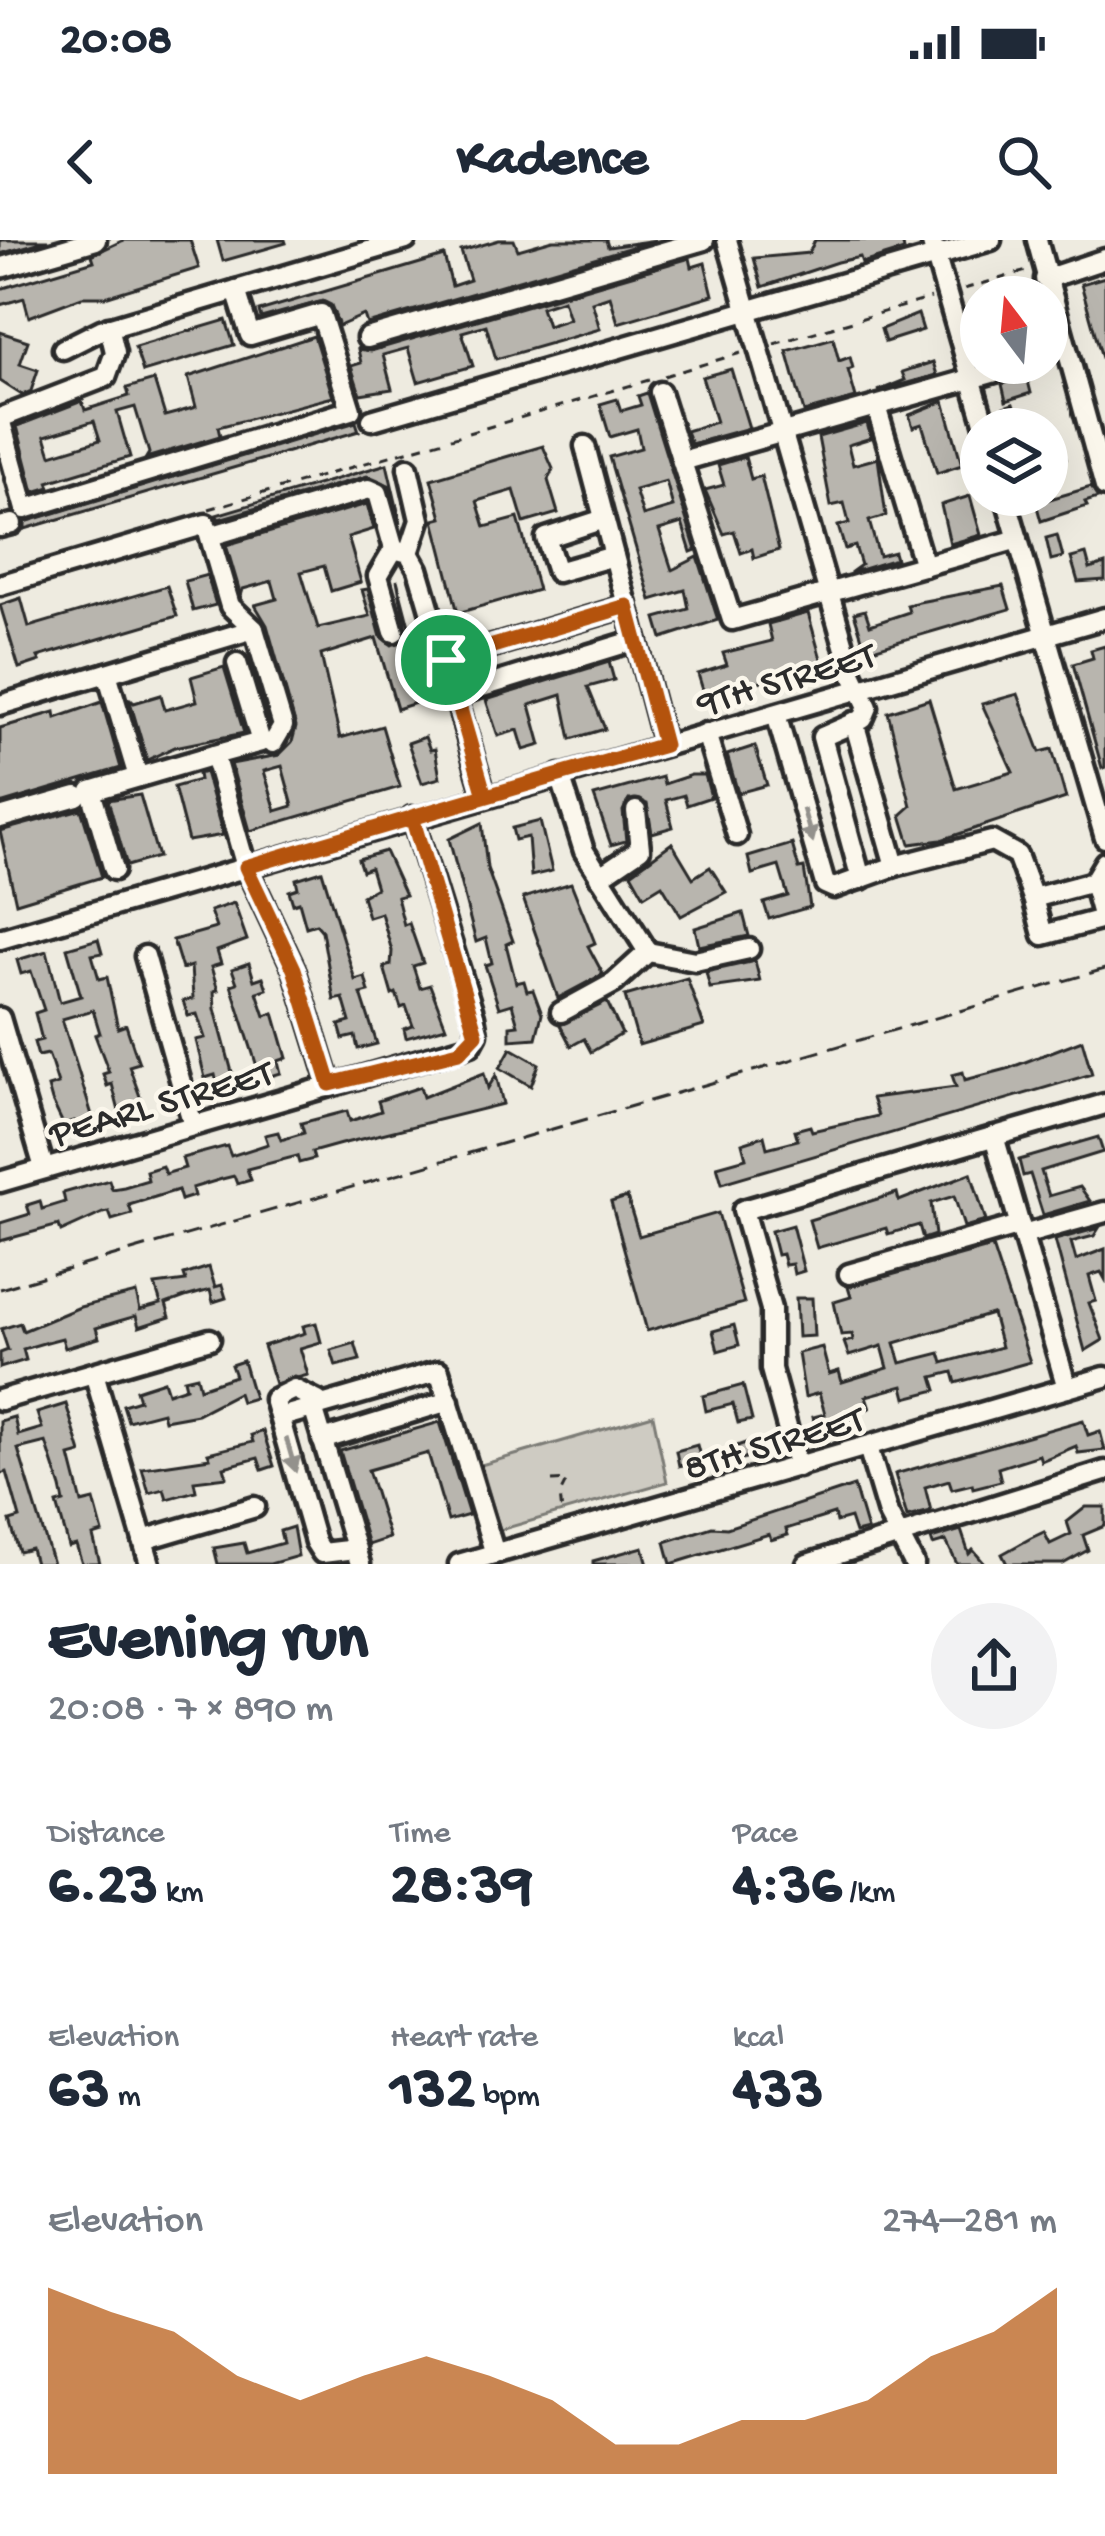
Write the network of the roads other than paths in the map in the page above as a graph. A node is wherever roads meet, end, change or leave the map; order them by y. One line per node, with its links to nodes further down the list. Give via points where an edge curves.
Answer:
1 (96, 240): 9 (street)
2 (406, 240): 12 (street)
3 (704, 240): 15 (street)
4 (728, 240): 13 (street)
5 (991, 240): 7 (street)
6 (1036, 240): 10 (street)
7 (934, 248): 13 (street); 16 (street)
8 (1105, 260): 10 (street)
9 (0, 268)
10 (1040, 273): 11 (street)
11 (1041, 276)
12 (236, 290): 14 (street); 22 (street, via 250,335 321,314 351,410 25,509)
13 (748, 311): 23 (street); 24 (street)
14 (109, 328): 17 (street); 22 (street, via 115,352 106,377)
15 (367, 338)
16 (960, 338)
17 (63, 349)
18 (960, 383): 21 (street)
19 (1067, 384): 28 (street)
20 (660, 392): 26 (street)
21 (876, 406): 24 (street); 35 (street)
22 (0, 418)
23 (372, 420)
24 (783, 433): 26 (street); 37 (street)
25 (585, 446): 30 (street)
26 (682, 461): 37 (street, via 732,620)
27 (408, 468): 33 (street, via 420,520)
28 (1105, 487)
29 (1011, 516): 32 (street)
30 (604, 519): 34 (street); 34 (street, via 546,538 557,572)
31 (210, 536): 33 (street, via 369,489 378,493); 36 (street, via 206,524); 40 (street, via 230,606)
32 (1018, 539): 35 (street); 42 (street)
33 (401, 551): 41 (street, via 378,576); 44 (street)
34 (614, 556): 38 (street)
35 (924, 566): 37 (street)
36 (0, 585)
37 (830, 596): 47 (street)
38 (627, 606): 43 (street); 44 (street)
39 (1105, 618): 42 (street, 9TH STREET)
40 (254, 629): 46 (street); 53 (street, via 284,726)
41 (394, 632)
42 (1046, 636): 47 (street, 9TH STREET); 64 (street)
43 (636, 640): 48 (street); 54 (street)
44 (446, 660): 48 (street)
45 (237, 663): 55 (street, via 260,742)
46 (107, 673): 49 (street); 57 (street)
47 (861, 690): 50 (street, 9TH STREET); 51 (street, via 868,707)
48 (456, 695): 59 (street)
49 (0, 705)
50 (776, 714): 52 (street, 9TH STREET); 70 (street, one-way to 70, via 825,884)
51 (854, 722): 66 (street); 70 (street, via 828,730 822,746)
52 (706, 733): 54 (street, 9TH STREET); 63 (street)
53 (273, 743)
54 (664, 745): 56 (street, 9TH STREET)
55 (214, 755): 57 (street); 67 (street)
56 (560, 775): 59 (street, 9TH STREET); 69 (street)
57 (138, 777): 68 (street, via 91,791)
58 (77, 796): 62 (street)
59 (485, 796): 61 (street, 9TH STREET)
60 (636, 811): 69 (street, via 640,849)
61 (412, 817): 67 (street, 9TH STREET); 79 (street, PEARL STREET, via 475,1040 459,1052)
62 (0, 818)
63 (737, 835)
64 (1105, 838)
65 (1105, 862): 71 (street)
66 (895, 866): 70 (street); 72 (street, via 992,842 1017,855)
67 (246, 867): 73 (street, 9TH STREET); 79 (street, via 294,969)
68 (114, 870)
69 (598, 877): 75 (street)
70 (861, 879)
71 (1093, 882): 72 (street); 72 (street, via 1103,919 1083,925 1043,935)
72 (1033, 898)
73 (0, 938)
74 (749, 949): 75 (street, via 695,961)
75 (648, 952): 77 (street, via 614,983)
76 (145, 956): 81 (street)
77 (561, 1012)
78 (0, 1018): 83 (street)
79 (330, 1084): 81 (street, PEARL STREET)
80 (1105, 1104): 82 (street)
81 (193, 1125): 83 (street, PEARL STREET)
82 (994, 1136): 86 (street); 97 (street, via 743,1210 768,1296 771,1369)
83 (44, 1168): 84 (street, PEARL STREET)
84 (0, 1181)
85 (1105, 1212): 86 (street)
86 (1022, 1230): 87 (street); 91 (street)
87 (849, 1274)
88 (209, 1339): 89 (street)
89 (94, 1373): 92 (street); 101 (street)
90 (1105, 1377): 91 (street, 8TH STREET)
91 (1067, 1388): 96 (street, 8TH STREET)
92 (0, 1400)
93 (448, 1400): 94 (street, via 439,1371); 95 (street); 102 (street)
94 (314, 1408): 95 (street); 103 (street, one-way to 103, via 281,1418 315,1542 322,1553)
95 (322, 1440): 103 (street)
96 (868, 1447): 97 (street, 8TH STREET); 100 (street)
97 (798, 1467): 102 (street, 8TH STREET)
98 (1105, 1472): 100 (street)
99 (255, 1507): 101 (street)
100 (896, 1532): 106 (street); 107 (street)
101 (142, 1540): 104 (street)
102 (495, 1554): 105 (street, 8TH STREET)
103 (358, 1556)
104 (149, 1564)
105 (459, 1564)
106 (807, 1564)
107 (914, 1564)

